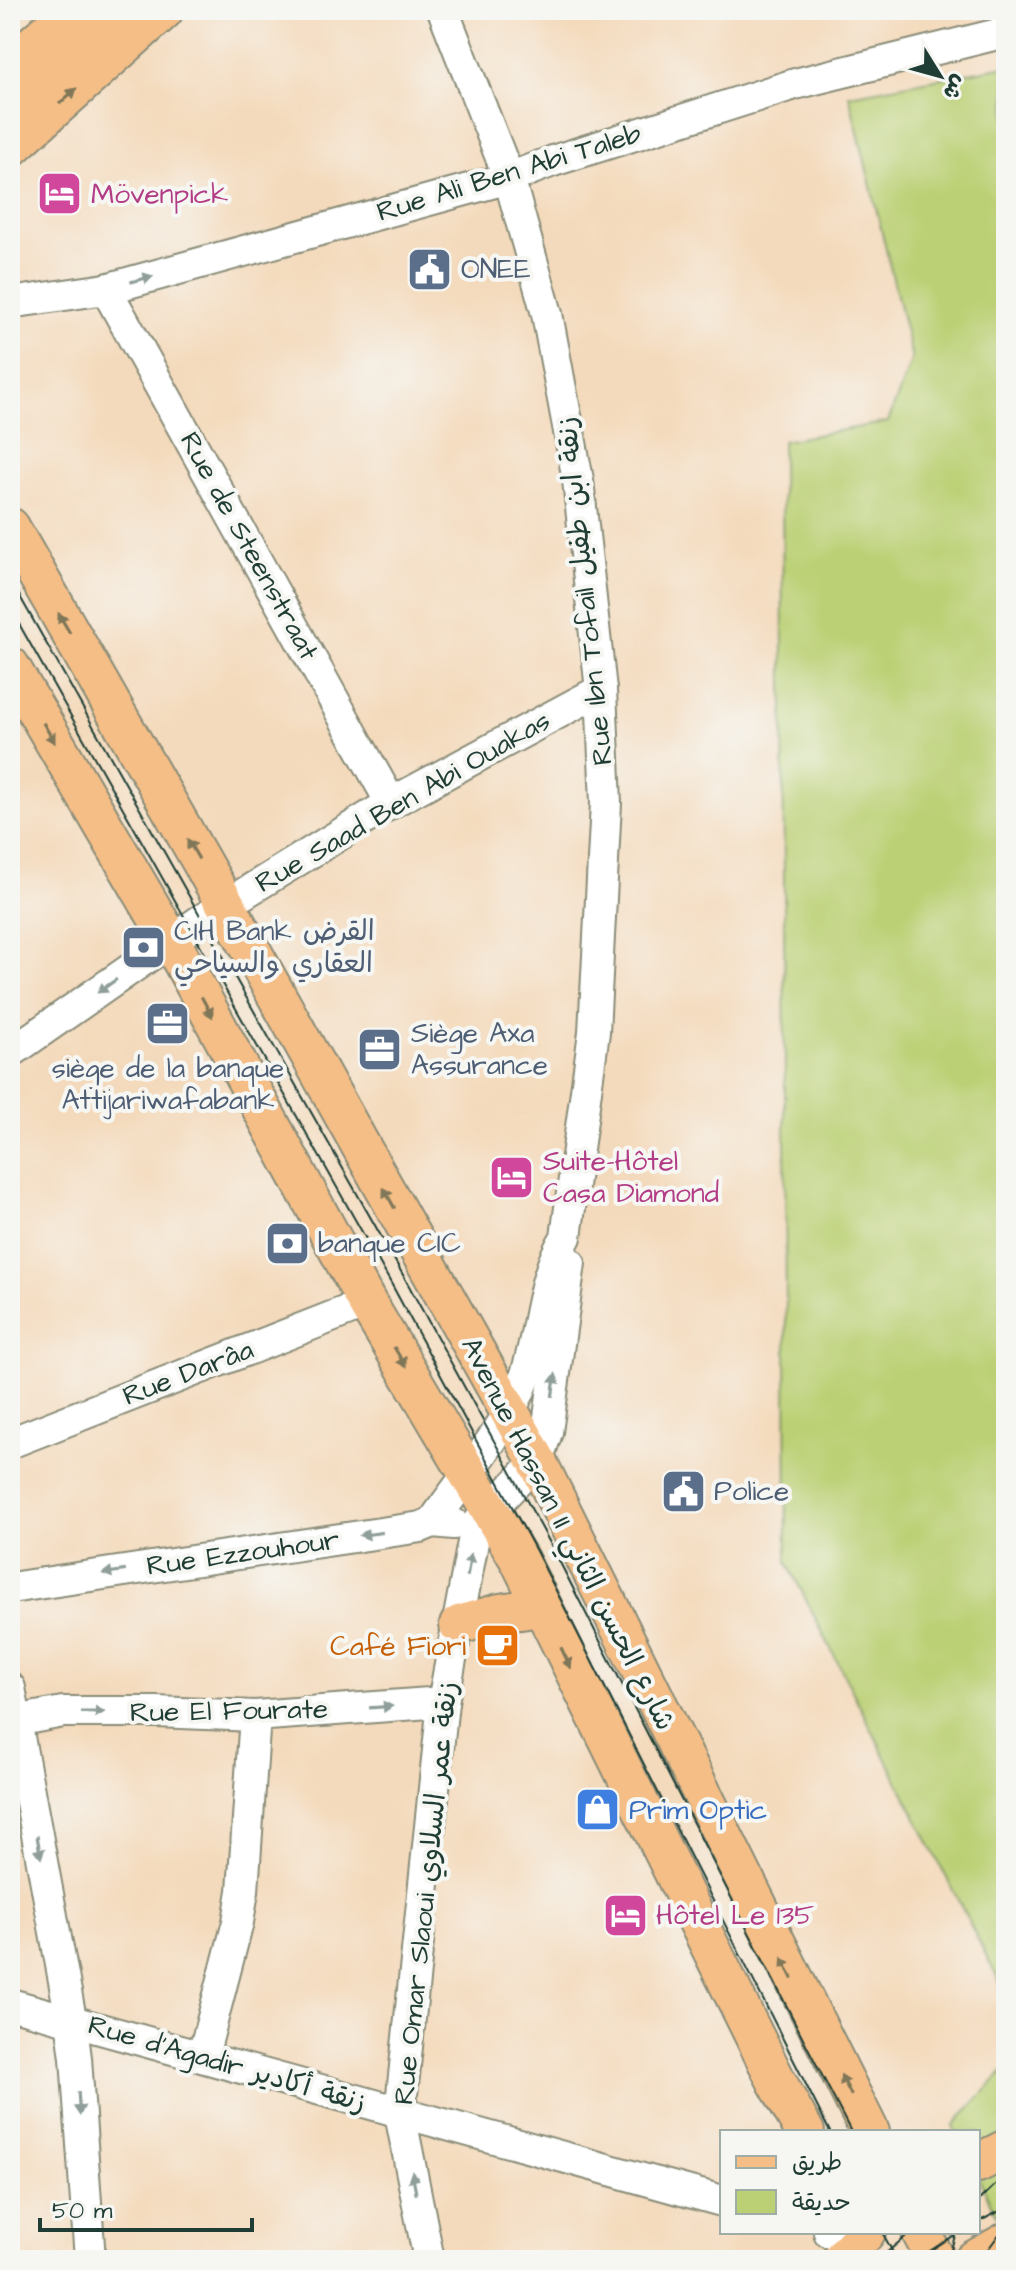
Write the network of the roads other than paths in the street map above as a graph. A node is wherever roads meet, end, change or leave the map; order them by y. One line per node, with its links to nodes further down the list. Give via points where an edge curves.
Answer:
1 (72, 10): 6 (main road)
2 (120, 10): 7 (main road)
3 (164, 10): 8 (main road, one-way to 3)
4 (443, 10): 9 (street, Rue Ibn Tofail زنقة ابن طفيل)
5 (1006, 32): 9 (street, Rue Ali Ben Abi Taleb, via 795,84)
6 (10, 65)
7 (10, 109)
8 (10, 148)
9 (509, 178): 10 (street, Rue Ali Ben Abi Taleb, one-way to 9); 14 (street, Rue Ibn Tofail زنقة ابن طفيل, via 547,314 578,480)
10 (106, 289): 11 (street, Rue Ali Ben Abi Taleb); 15 (street, Rue de Steenstraat)
11 (10, 303)
12 (10, 527): 16 (main road, Avenue Hassan II شارع الحسن الثاني, one-way to 12)
13 (10, 666): 17 (main road, Avenue Hassan II شارع الحسن الثاني, one-way to 17)
14 (601, 690): 15 (street, Rue Saad Ben Abi Ouakas); 19 (street, Rue Ibn Tofail زنقة ابن طفيل, via 606,803 596,1001)
15 (391, 803): 16 (street, Rue Saad Ben Abi Ouakas)
16 (226, 905): 17 (street, Rue Saad Ben Abi Ouakas); 21 (main road, Avenue Hassan II شارع الحسن الثاني, one-way to 16)
17 (171, 941): 18 (street, Rue Saad Ben Abi Ouakas, one-way to 18); 20 (main road, Avenue Hassan II شارع الحسن الثاني, one-way to 20)
18 (10, 1053)
19 (566, 1237): 21 (street, Rue Ibn Tofail زنقة ابن طفيل, via 552,1265 528,1370); 23 (street, Rue Ibn Tofail زنقة ابن طفيل, one-way to 19, via 547,1432 562,1328 570,1256)
20 (367, 1303): 22 (street, Rue Darâa); 24 (main road, Avenue Hassan II شارع الحسن الثاني, one-way to 24)
21 (509, 1412): 23 (main road, Avenue Hassan II شارع الحسن الثاني); 24 (street, Rue Ibn Tofail زنقة ابن طفيل)
22 (10, 1443)
23 (537, 1461): 25 (street); 39 (main road, Avenue Hassan II شارع الحسن الثاني, one-way to 23)
24 (468, 1471): 25 (main road, Avenue Hassan II شارع الحسن الثاني); 26 (street, Rue Ibn Tofail زنقة ابن طفيل)
25 (483, 1518): 26 (street, Rue Ezzouhour); 28 (main road, Avenue Hassan II شارع الحسن الثاني, via 520,1561); 29 (street, Rue Omar Slaoui زنقة عمر السلاوي, one-way to 25)
26 (433, 1522): 27 (street, Rue Ezzouhour, one-way to 27)
27 (10, 1588)
28 (541, 1607): 29 (main road); 38 (main road, Avenue Hassan II شارع الحسن الثاني, one-way to 38)
29 (459, 1625): 31 (street, Rue Omar Slaoui زنقة عمر السلاوي)
30 (10, 1688): 33 (street)
31 (443, 1702): 32 (street, Rue El Fourate, one-way to 31); 37 (street, Rue Omar Slaoui زنقة عمر السلاوي)
32 (255, 1716): 33 (street, Rue El Fourate, one-way to 32, via 63,1712); 36 (street, via 243,1891)
33 (13, 1722): 35 (street, one-way to 35)
34 (10, 2004): 35 (street, Rue d'Agadir زنقة أكادير)
35 (71, 2019): 36 (street, Rue d'Agadir زنقة أكادير); 45 (street, one-way to 45)
36 (203, 2056): 37 (street, Rue d'Agadir زنقة أكادير)
37 (400, 2114): 42 (street, Rue d'Agadir زنقة أكادير); 46 (street, Rue Omar Slaoui زنقة عمر السلاوي, one-way to 37)
38 (804, 2130)
39 (869, 2130)
40 (1006, 2149): 41 (main road)
41 (980, 2162)
42 (720, 2200)
43 (922, 2234): 47 (main road)
44 (1006, 2242): 48 (main road)
45 (90, 2260)
46 (429, 2260)
47 (936, 2260)
48 (974, 2260)

